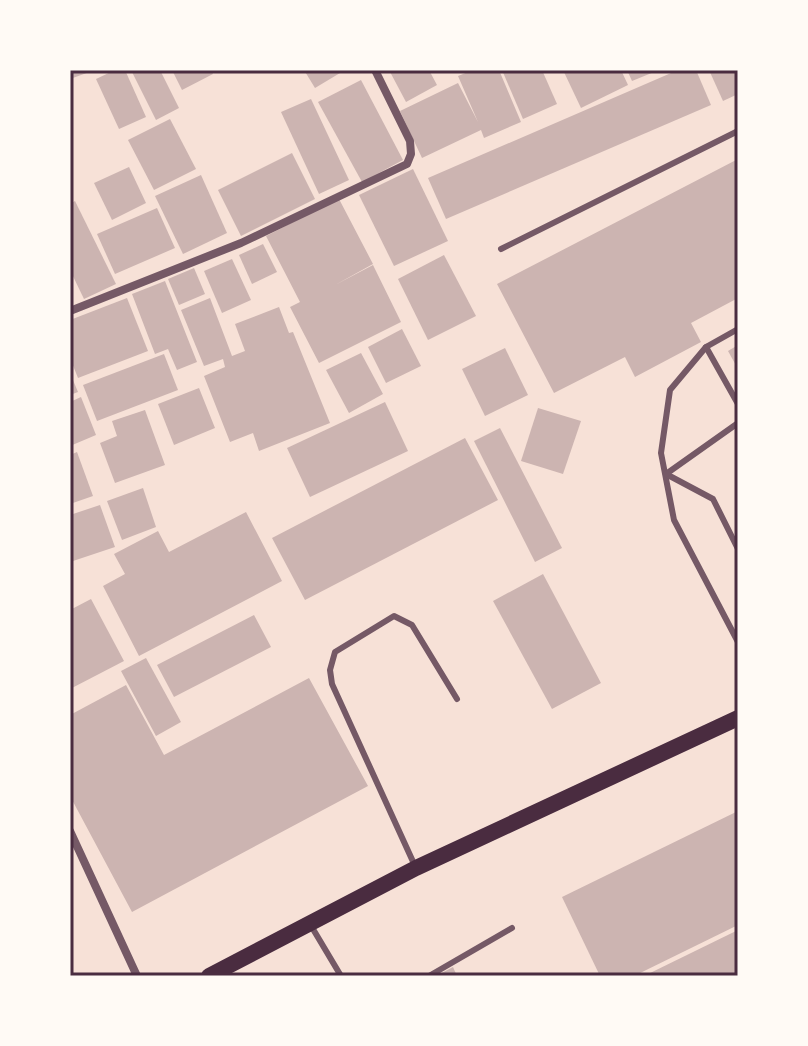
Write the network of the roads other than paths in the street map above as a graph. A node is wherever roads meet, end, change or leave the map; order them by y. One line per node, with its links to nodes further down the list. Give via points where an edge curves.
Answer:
1 (375, 70): 4 (street, via 410,141 407,164 241,243)
2 (738, 131): 3 (lane)
3 (501, 249)
4 (70, 311)
5 (738, 329): 6 (lane)
6 (706, 347): 7 (lane); 9 (lane, via 670,390 661,453)
7 (738, 404)
8 (738, 423): 9 (lane)
9 (666, 474): 10 (lane, via 713,499); 11 (lane, via 674,520)
10 (738, 549)
11 (738, 642)
12 (457, 699): 15 (lane, via 412,625 394,616 335,652 332,684)
13 (738, 718): 15 (main road)
14 (70, 831): 18 (street)
15 (416, 868): 16 (main road)
16 (310, 924): 19 (main road); 20 (lane)
17 (512, 928): 21 (lane)
18 (137, 976)
19 (209, 976)
20 (341, 976)
21 (429, 976)

